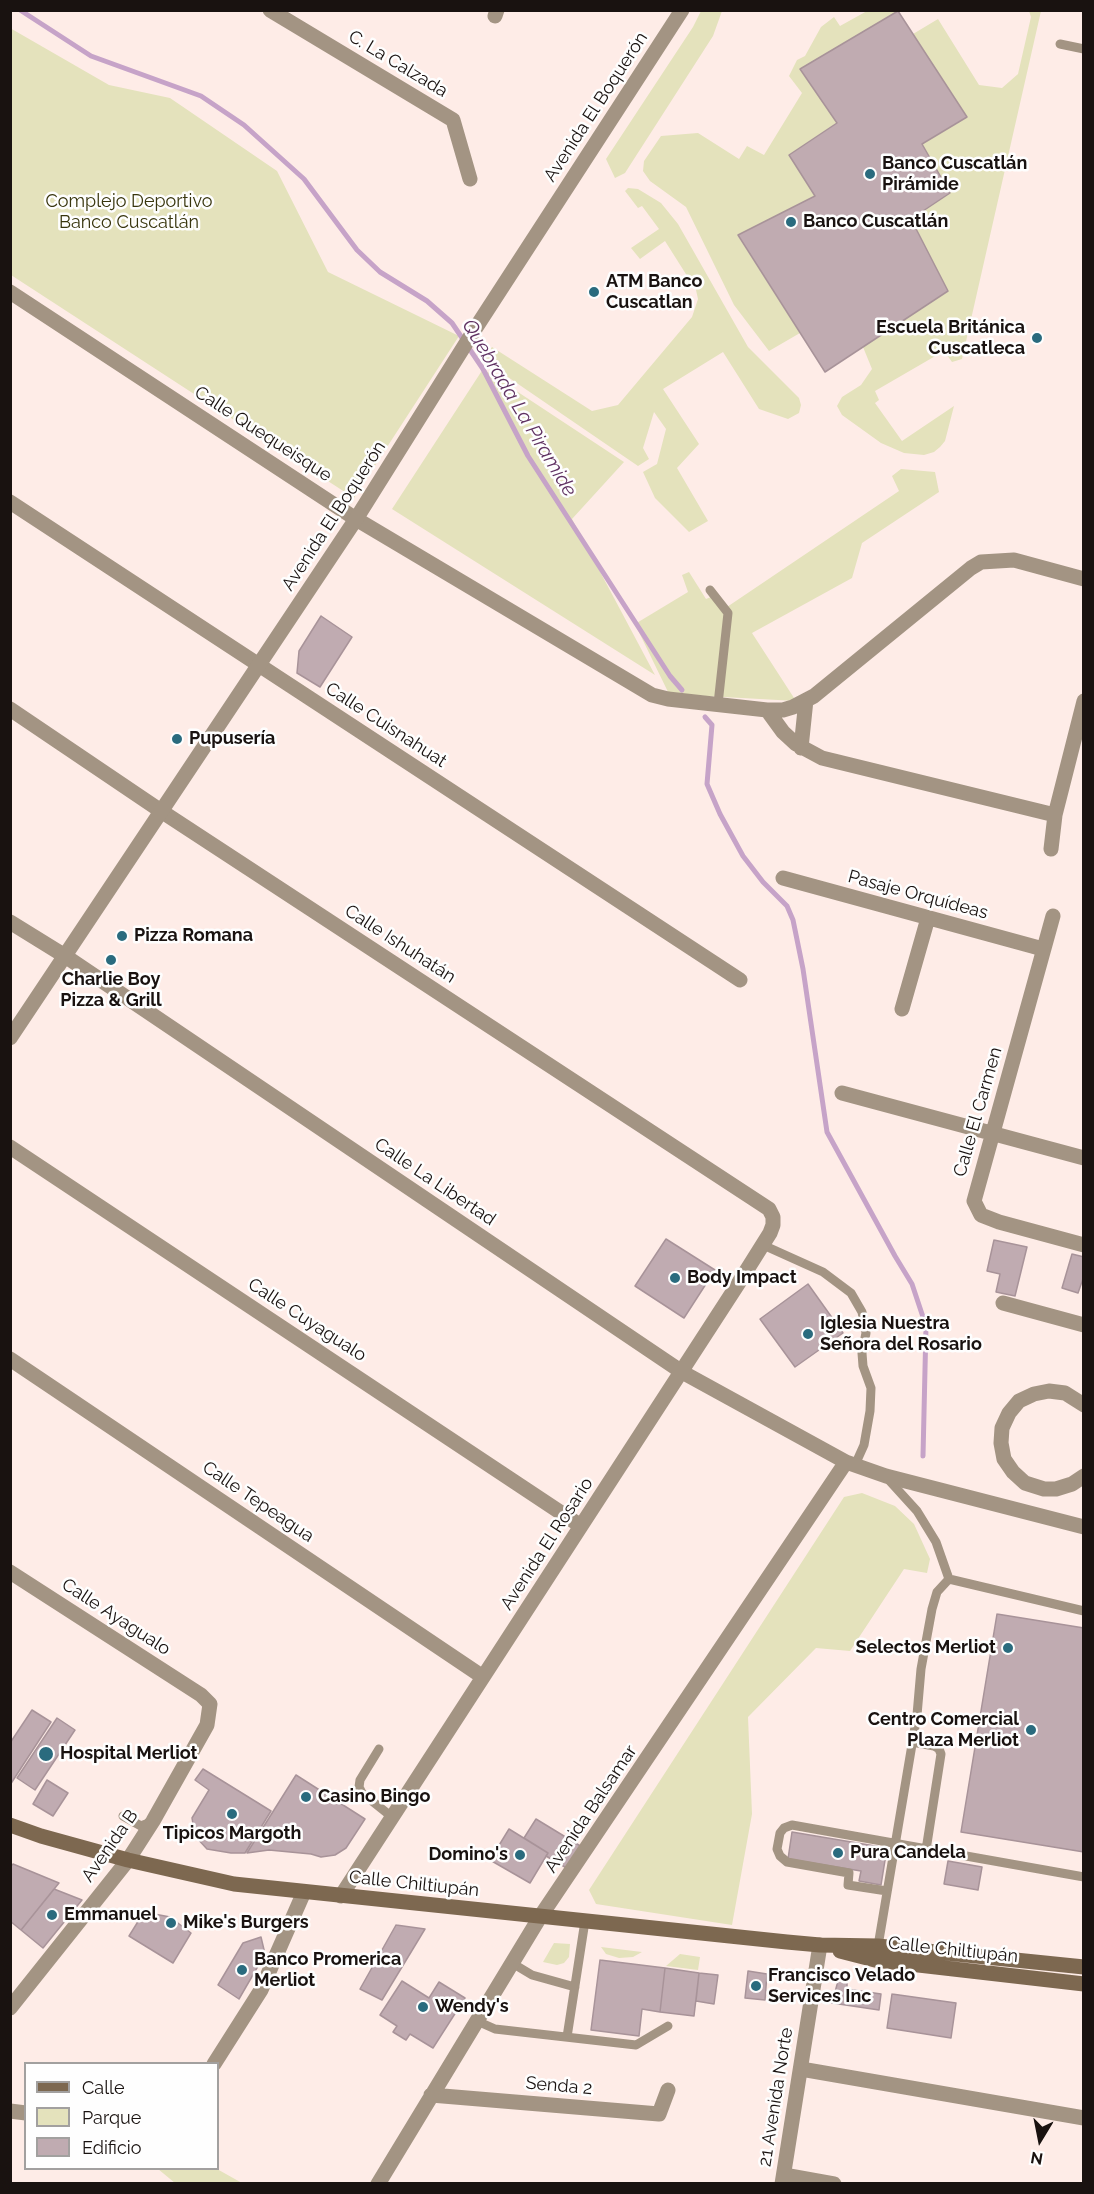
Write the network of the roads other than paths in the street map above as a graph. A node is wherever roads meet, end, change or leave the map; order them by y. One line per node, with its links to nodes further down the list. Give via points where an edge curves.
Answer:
1 (270, 10): 5 (street, C. La Calzada, via 453,120)
2 (682, 10): 8 (street, Avenida El Boquerón)
3 (1060, 44): 4 (lane)
4 (1083, 49)
5 (470, 179)
6 (10, 292): 8 (street, Calle Quequeisque)
7 (10, 502): 11 (street, Calle Cuisnahuat)
8 (356, 519): 11 (street, Avenida El Boquerón); 14 (street, Calle Quequeisque, via 652,695)
9 (1083, 579): 12 (street, via 1014,560 981,562)
10 (710, 590): 14 (lane, via 728,613)
11 (260, 666): 18 (street, Avenida El Boquerón); 27 (street, Calle Cuisnahuat)
12 (806, 700): 16 (street, via 783,710); 17 (street)
13 (1083, 701): 19 (street)
14 (718, 704): 16 (street)
15 (10, 709): 18 (street, Calle Ishuhatán)
16 (767, 710): 17 (street)
17 (801, 748): 19 (street, via 822,758)
18 (161, 811): 26 (street, Avenida El Boquerón); 34 (street, Calle Ishuhatán)
19 (1055, 815): 20 (street)
20 (1051, 849)
21 (783, 878): 23 (street, Pasaje Orquídeas)
22 (1053, 916): 25 (street, Calle El Carmen)
23 (928, 918): 25 (street, Pasaje Orquídeas); 28 (street)
24 (10, 922): 26 (street, Calle La Libertad)
25 (1043, 949): 31 (street, Calle El Carmen)
26 (65, 956): 29 (street, Avenida El Boquerón); 40 (street, Calle La Libertad)
27 (740, 980)
28 (902, 1009)
29 (10, 1038)
30 (842, 1093): 31 (street)
31 (993, 1135): 33 (street); 36 (street, Calle El Carmen, via 974,1200 981,1215)
32 (10, 1147): 47 (street, Calle Cuyagualo)
33 (1083, 1158)
34 (770, 1209): 35 (street, Avenida El Rosario, via 773,1225)
35 (763, 1245): 40 (street, Avenida El Rosario); 42 (lane, via 823,1272 851,1293 862,1312 866,1334 863,1366 871,1388 870,1412 864,1445)
36 (1083, 1245)
37 (1003, 1303): 38 (street)
38 (1083, 1325)
39 (10, 1359): 52 (street, Calle Tepeagua)
40 (682, 1372): 42 (street, Calle La Libertad); 47 (street, Avenida El Rosario)
41 (1083, 1405): 45 (street, via 1065,1393 1049,1391 1020,1401 1005,1420 1000,1443 1004,1459 1012,1473 1025,1483)
42 (850, 1464): 43 (street, Calle La Libertad); 67 (street, Avenida Balsamar)
43 (886, 1476): 46 (street, Calle La Libertad); 50 (lane, via 936,1542)
44 (1083, 1476): 45 (street, via 1072,1484)
45 (1044, 1489): 46 (street)
46 (1037, 1515): 48 (street, Calle La Libertad)
47 (581, 1526): 52 (street, Avenida El Rosario)
48 (1083, 1527)
49 (10, 1572): 53 (street, Calle Ayagualo)
50 (949, 1579): 51 (lane); 54 (lane, via 937,1592 932,1608)
51 (1083, 1611)
52 (483, 1677): 57 (street, Avenida El Rosario)
53 (201, 1695): 58 (street, Avenida B, via 210,1704 207,1725)
54 (912, 1742): 60 (lane); 61 (lane, via 934,1746 941,1754)
55 (379, 1749): 57 (lane, via 359,1787)
56 (123, 1816): 58 (lane, via 141,1826)
57 (392, 1817): 66 (street, Avenida El Rosario)
58 (153, 1821): 62 (street, Avenida B)
59 (10, 1825): 62 (main road, Calle Chiltiupán)
60 (894, 1844): 61 (lane); 64 (lane); 64 (lane, via 792,1825 784,1828 778,1841 777,1849 787,1862 849,1873 848,1885)
61 (926, 1850): 63 (lane)
62 (128, 1860): 65 (main road, Calle Chiltiupán, via 234,1884); 75 (street, Avenida B)
63 (1083, 1877)
64 (887, 1891): 70 (lane)
65 (304, 1892): 66 (main road, Calle Chiltiupán); 79 (street, via 261,1990)
66 (341, 1896): 67 (main road, Calle Chiltiupán)
67 (540, 1917): 68 (main road, Calle Chiltiupán); 71 (street, Avenida Balsamar)
68 (585, 1922): 69 (main road, Calle Chiltiupán); 74 (lane)
69 (820, 1945): 70 (main road, Calle Chiltiupán); 73 (main road, Calle Chiltiupán, via 875,1960); 80 (street, 21 Avenida Norte)
70 (878, 1946): 72 (main road, Calle Chiltiupán)
71 (512, 1963): 74 (lane, via 532,1975); 76 (street, Avenida Balsamar)
72 (1083, 1967)
73 (1083, 1984)
74 (575, 1987): 78 (lane)
75 (10, 2008)
76 (477, 2020): 78 (lane, via 495,2029); 82 (street, Avenida Balsamar)
77 (668, 2026): 78 (lane, via 636,2046)
78 (567, 2037)
79 (215, 2062)
80 (801, 2068): 83 (street); 84 (street, 21 Avenida Norte)
81 (668, 2091): 82 (street, Senda 2, via 658,2114)
82 (431, 2096): 85 (street, Avenida Balsamar)
83 (1083, 2118)
84 (783, 2179): 86 (street)
85 (378, 2184)
86 (834, 2184)

